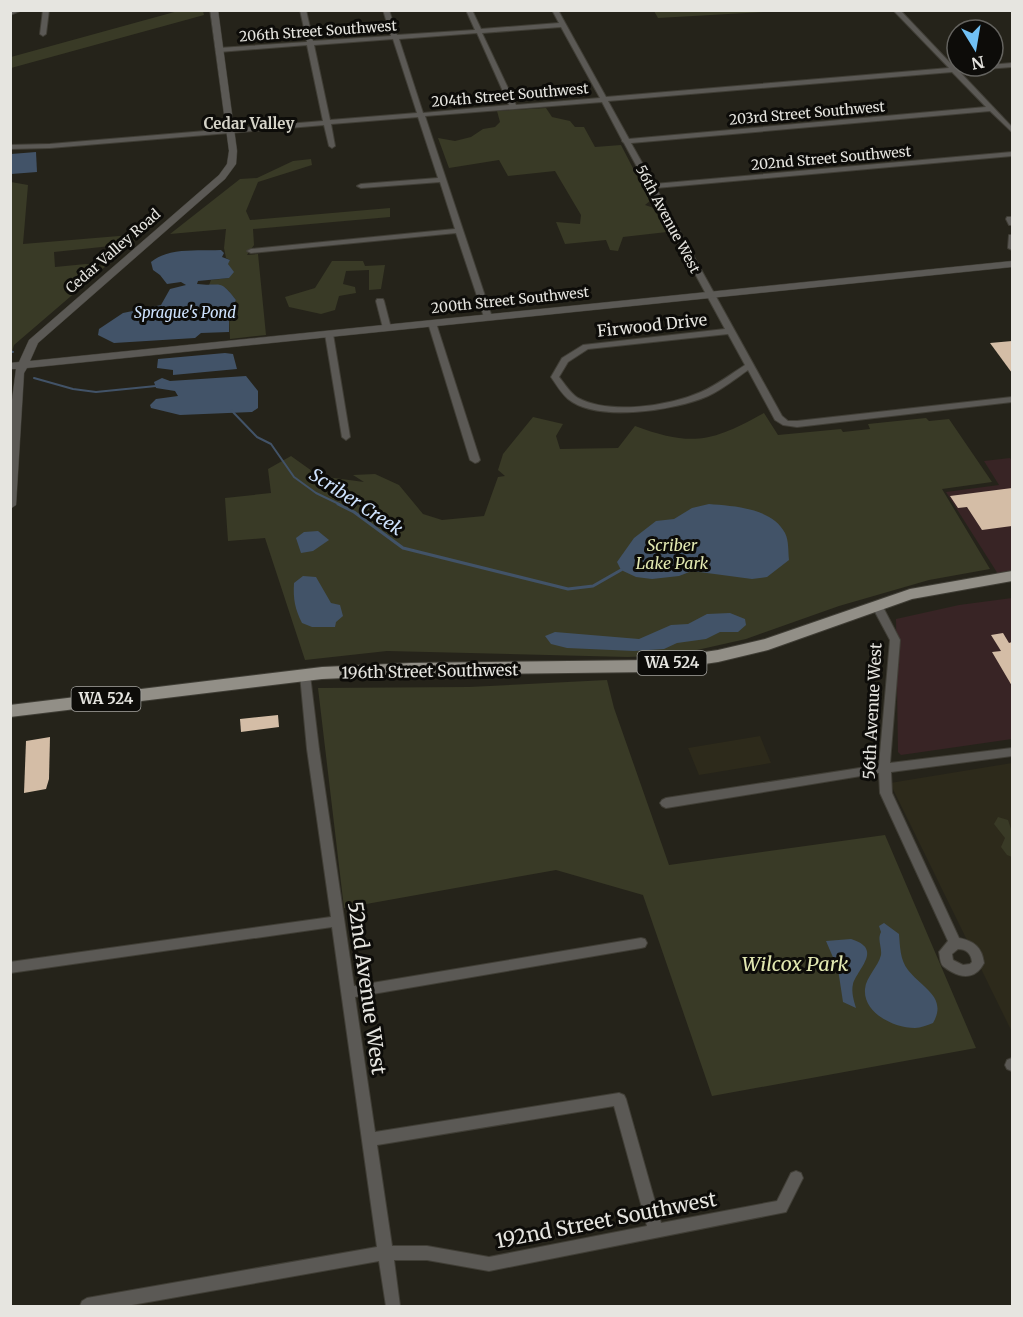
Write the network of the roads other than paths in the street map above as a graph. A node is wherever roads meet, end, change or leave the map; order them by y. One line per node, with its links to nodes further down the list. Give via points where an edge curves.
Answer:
1 (18, 10): 9 (street)
2 (46, 10): 12 (street)
3 (214, 10): 15 (street)
4 (303, 10): 14 (street)
5 (386, 10): 13 (street)
6 (469, 10): 11 (street)
7 (555, 10): 10 (street, 56th Avenue West)
8 (896, 10): 16 (street)
9 (10, 13)
10 (562, 25): 11 (street, 206th Street Southwest); 19 (street, 56th Avenue West)
11 (478, 30): 13 (street, 206th Street Southwest); 20 (street)
12 (43, 34)
13 (395, 37): 14 (street, 206th Street Southwest); 22 (street)
14 (312, 44): 15 (street, 206th Street Southwest); 23 (street)
15 (219, 50): 24 (street)
16 (945, 61)
17 (945, 71): 19 (street, 204th Street Southwest)
18 (962, 78): 21 (street)
19 (604, 99): 20 (street, 204th Street Southwest); 26 (street, 56th Avenue West)
20 (513, 106): 22 (street, 204th Street Southwest)
21 (991, 109): 25 (street); 26 (street, 203rd Street Southwest)
22 (421, 114): 23 (street, 204th Street Southwest); 30 (street)
23 (328, 122): 24 (street, 204th Street Southwest); 27 (street)
24 (231, 130): 28 (street, 204th Street Southwest); 45 (street, Cedar Valley Road, via 231,164 222,177 33,342)
25 (1012, 130)
26 (626, 141): 32 (street, 56th Avenue West)
27 (332, 146)
28 (10, 147)
29 (1012, 154): 32 (street, 202nd Street Southwest)
30 (443, 180): 31 (street); 33 (street)
31 (361, 186)
32 (652, 186): 38 (street, 56th Avenue West)
33 (458, 231): 36 (street); 40 (street)
34 (1012, 237): 35 (street)
35 (1012, 248)
36 (251, 251)
37 (1012, 264): 38 (street, 200th Street Southwest)
38 (710, 295): 40 (street, 200th Street Southwest); 43 (street, 56th Avenue West)
39 (380, 301): 42 (street)
40 (488, 317): 41 (street, 200th Street Southwest)
41 (432, 324): 42 (street, 200th Street Southwest); 49 (street)
42 (387, 328): 44 (street, 200th Street Southwest)
43 (729, 331): 46 (street, 56th Avenue West); 46 (street, Firwood Drive, via 586,347 565,360 555,377 571,398 588,405 626,409 675,404 705,394)
44 (329, 334): 45 (street, 200th Street Southwest); 48 (street)
45 (16, 366): 50 (street, via 19,378)
46 (748, 366): 47 (street, 56th Avenue West, via 778,418 786,423)
47 (1012, 400)
48 (346, 437)
49 (475, 460)
50 (10, 505)
51 (1012, 576): 53 (main road, 196th Street Southwest)
52 (1012, 586): 54 (main road, 196th Street Southwest / WA 524, via 930,598)
53 (910, 594): 54 (main road); 55 (main road, 196th Street Southwest)
54 (880, 612): 55 (main road, 196th Street Southwest / WA 524); 59 (street, 56th Avenue West, via 895,640)
55 (845, 615): 56 (main road, 196th Street Southwest / WA 524, via 768,644 650,666 411,669)
56 (304, 675): 57 (main road, 196th Street Southwest / WA 524); 61 (street, 52nd Avenue West)
57 (10, 711)
58 (1012, 752): 59 (street)
59 (884, 770): 60 (street); 63 (street, 56th Avenue West, via 891,807)
60 (666, 803)
61 (338, 921): 64 (street); 65 (street, 52nd Avenue West)
62 (641, 943): 65 (street)
63 (955, 943)
64 (10, 968)
65 (348, 993): 66 (street, 52nd Avenue West)
66 (369, 1140): 68 (street, via 619,1099); 69 (street, 52nd Avenue West)
67 (796, 1178): 68 (street, 192nd Street Southwest, via 781,1207)
68 (656, 1232): 69 (street, 192nd Street Southwest, via 489,1264 427,1253)
69 (385, 1252): 70 (street, 192nd Street Southwest); 71 (street, 52nd Avenue West)
70 (87, 1306)
71 (393, 1306)

